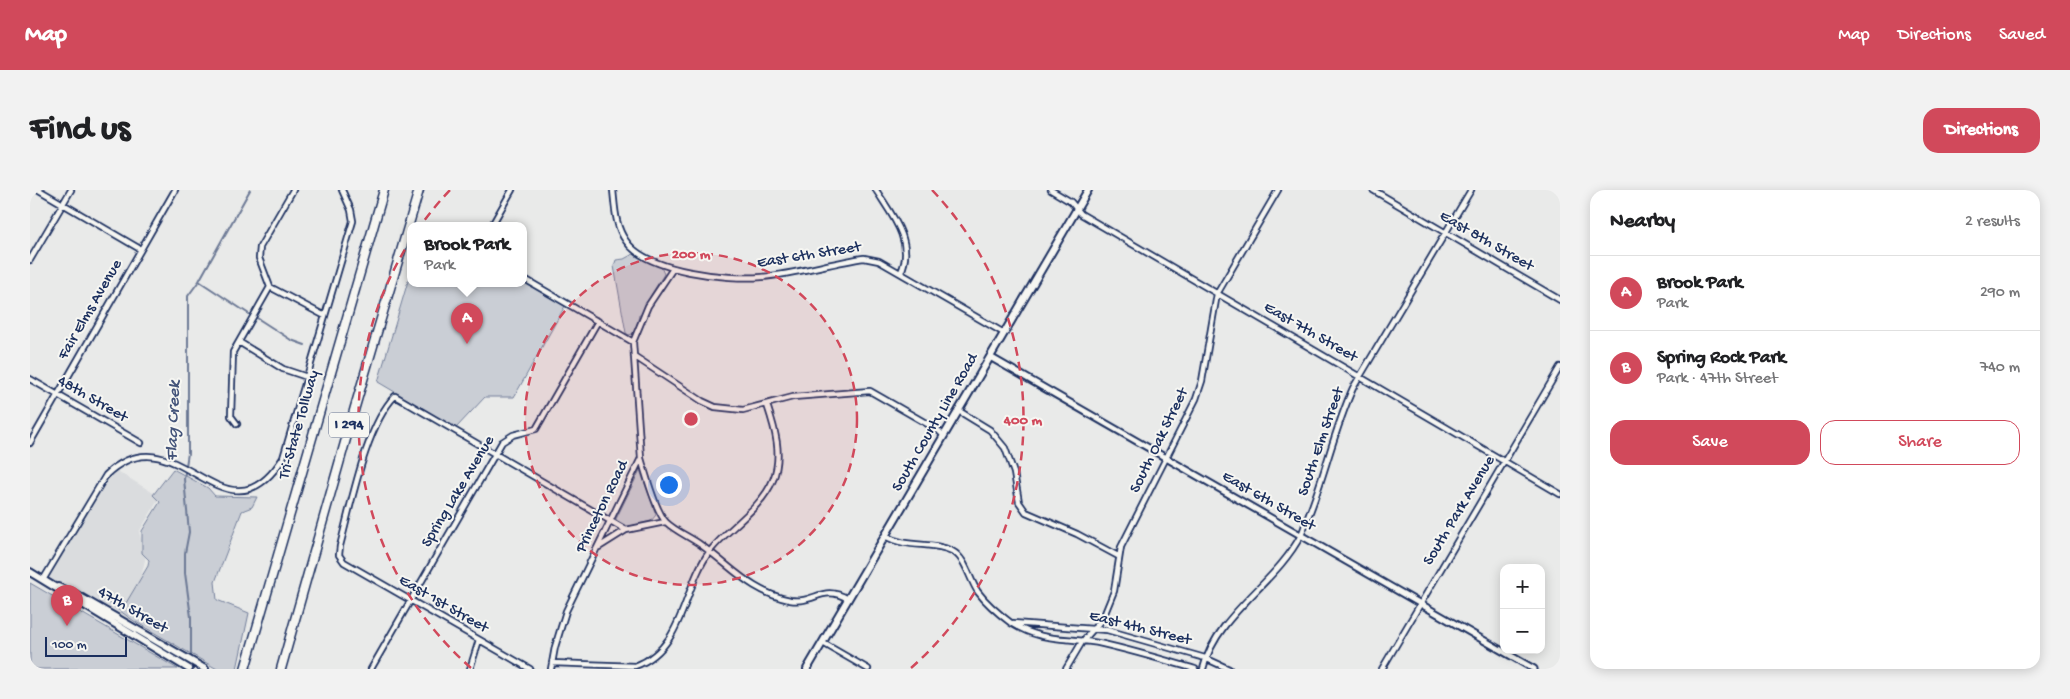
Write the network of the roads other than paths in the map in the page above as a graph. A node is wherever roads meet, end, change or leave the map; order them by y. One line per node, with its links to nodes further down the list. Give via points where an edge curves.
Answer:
1 (39, 190): 16 (street)
2 (71, 190): 16 (street)
3 (175, 190): 22 (street, Fair Elms Avenue)
4 (292, 190): 27 (street, via 260,247 259,258)
5 (342, 190): 30 (street, via 353,221)
6 (384, 190): 75 (highway, Tri-State Tollway / I 294)
7 (418, 190): 18 (highway, I 294)
8 (512, 190): 19 (street)
9 (613, 190): 24 (street, East 6th Street, via 617,226 626,242 634,250)
10 (876, 190): 25 (street, via 902,234 905,263)
11 (1051, 190): 17 (street, East 7th Street)
12 (1088, 190): 17 (main road, South County Line Road)
13 (1278, 190): 28 (street, South Oak Street)
14 (1373, 190): 21 (street, East 8th Street)
15 (1471, 190): 21 (street, South Elm Street)
16 (63, 204): 22 (street); 23 (street)
17 (1077, 208): 28 (street, East 7th Street, via 1080,214); 32 (main road, South County Line Road)
18 (409, 222)
19 (494, 222)
20 (407, 228): 76 (highway, I 294)
21 (1446, 233): 29 (street, East 8th Street); 39 (street, South Elm Street)
22 (140, 250): 41 (street, Fair Elms Avenue)
23 (30, 260)
24 (672, 270): 25 (street, East 6th Street, via 744,278 765,277 864,258 879,261); 34 (street, Princeton Road, via 648,306)
25 (901, 272): 32 (street, East 6th Street)
26 (527, 280): 31 (street)
27 (270, 286): 30 (street); 33 (street)
28 (1217, 294): 39 (street, East 7th Street); 50 (street, South Oak Street, via 1202,381 1189,416)
29 (1560, 300)
30 (325, 316): 38 (street)
31 (598, 321): 34 (street); 48 (street, Spring Lake Avenue, via 536,429 506,438)
32 (1004, 333): 36 (main road, South County Line Road)
33 (239, 342): 38 (street, via 283,369); 44 (street, via 231,361 231,416)
34 (633, 342): 35 (street, Princeton Road)
35 (634, 356): 42 (street, via 715,407 743,410); 49 (street, Princeton Road)
36 (990, 357): 43 (main road, South County Line Road); 50 (street, East 6th Street)
37 (1560, 367): 51 (street, South Park Avenue)
38 (307, 376): 62 (street, via 282,458 273,473 246,489 214,486 172,460 152,455 120,462 106,475)
39 (1361, 377): 51 (street, East 7th Street); 56 (street, South Elm Street, via 1340,420)
40 (30, 379): 41 (street, 48th Street)
41 (58, 395): 46 (street, 48th Street); 47 (street, Fair Elms Avenue)
42 (767, 405): 45 (street, via 806,395 870,391); 59 (street, via 777,443 773,480 760,502 726,532)
43 (958, 411): 45 (main road, South County Line Road); 60 (street, via 990,430 1006,448 1019,502 1026,512)
44 (237, 424)
45 (944, 436): 57 (main road, South County Line Road)
46 (141, 443)
47 (30, 444)
48 (495, 454): 53 (street); 64 (street, Spring Lake Avenue); 64 (street, East 1st Street, via 395,396 374,426 339,555 344,562)
49 (641, 458): 53 (street, Princeton Road); 54 (street)
50 (1167, 458): 56 (street, East 6th Street); 60 (street, South Oak Street)
51 (1504, 461): 52 (street, East 7th Street); 65 (street, South Park Avenue)
52 (1560, 494)
53 (611, 521): 55 (street); 58 (street, Princeton Road)
54 (665, 522): 55 (street); 59 (street)
55 (626, 530): 58 (street)
56 (1301, 535): 65 (street, East 6th Street); 71 (street, South Elm Street, via 1238,610)
57 (885, 536): 63 (main road, South County Line Road); 66 (street, East 4th Street, via 905,544 954,552 984,600)
58 (598, 548): 72 (street, Princeton Road, via 566,611)
59 (710, 552): 63 (street, via 745,582 777,597 794,600 834,592); 72 (street, via 697,573 675,630 657,653 645,662 635,666)
60 (1118, 556): 67 (street, South Oak Street, via 1114,591)
61 (30, 572): 62 (main road, 47th Street)
62 (43, 580): 73 (main road, 47th Street); 74 (main road, 47th Street, via 77,595)
63 (848, 599): 70 (main road, South County Line Road)
64 (409, 600): 68 (street, East 1st Street); 77 (street, Spring Lake Avenue)
65 (1420, 603): 87 (street, South Park Avenue); 88 (street, East 6th Street)
66 (1012, 623): 67 (street, East 4th Street); 69 (street, East 4th Street, via 1041,637)
67 (1096, 628): 69 (street, South Oak Street); 71 (street, East 4th Street)
68 (479, 640): 78 (street); 79 (street, East 1st Street)
69 (1082, 642): 83 (street, South Oak Street); 84 (street, East 4th Street, via 1102,644)
70 (823, 643): 81 (main road, South County Line Road); 82 (street)
71 (1205, 658): 85 (street, South Elm Street); 86 (street, East 4th Street)
72 (552, 663): 80 (street, Princeton Road)
73 (189, 669)
74 (205, 669)
75 (245, 669)
76 (281, 669)
77 (371, 669)
78 (470, 669)
79 (530, 669)
80 (551, 669)
81 (808, 669)
82 (868, 669)
83 (1066, 669)
84 (1195, 669)
85 (1202, 669)
86 (1230, 669)
87 (1382, 669)
88 (1534, 669)

